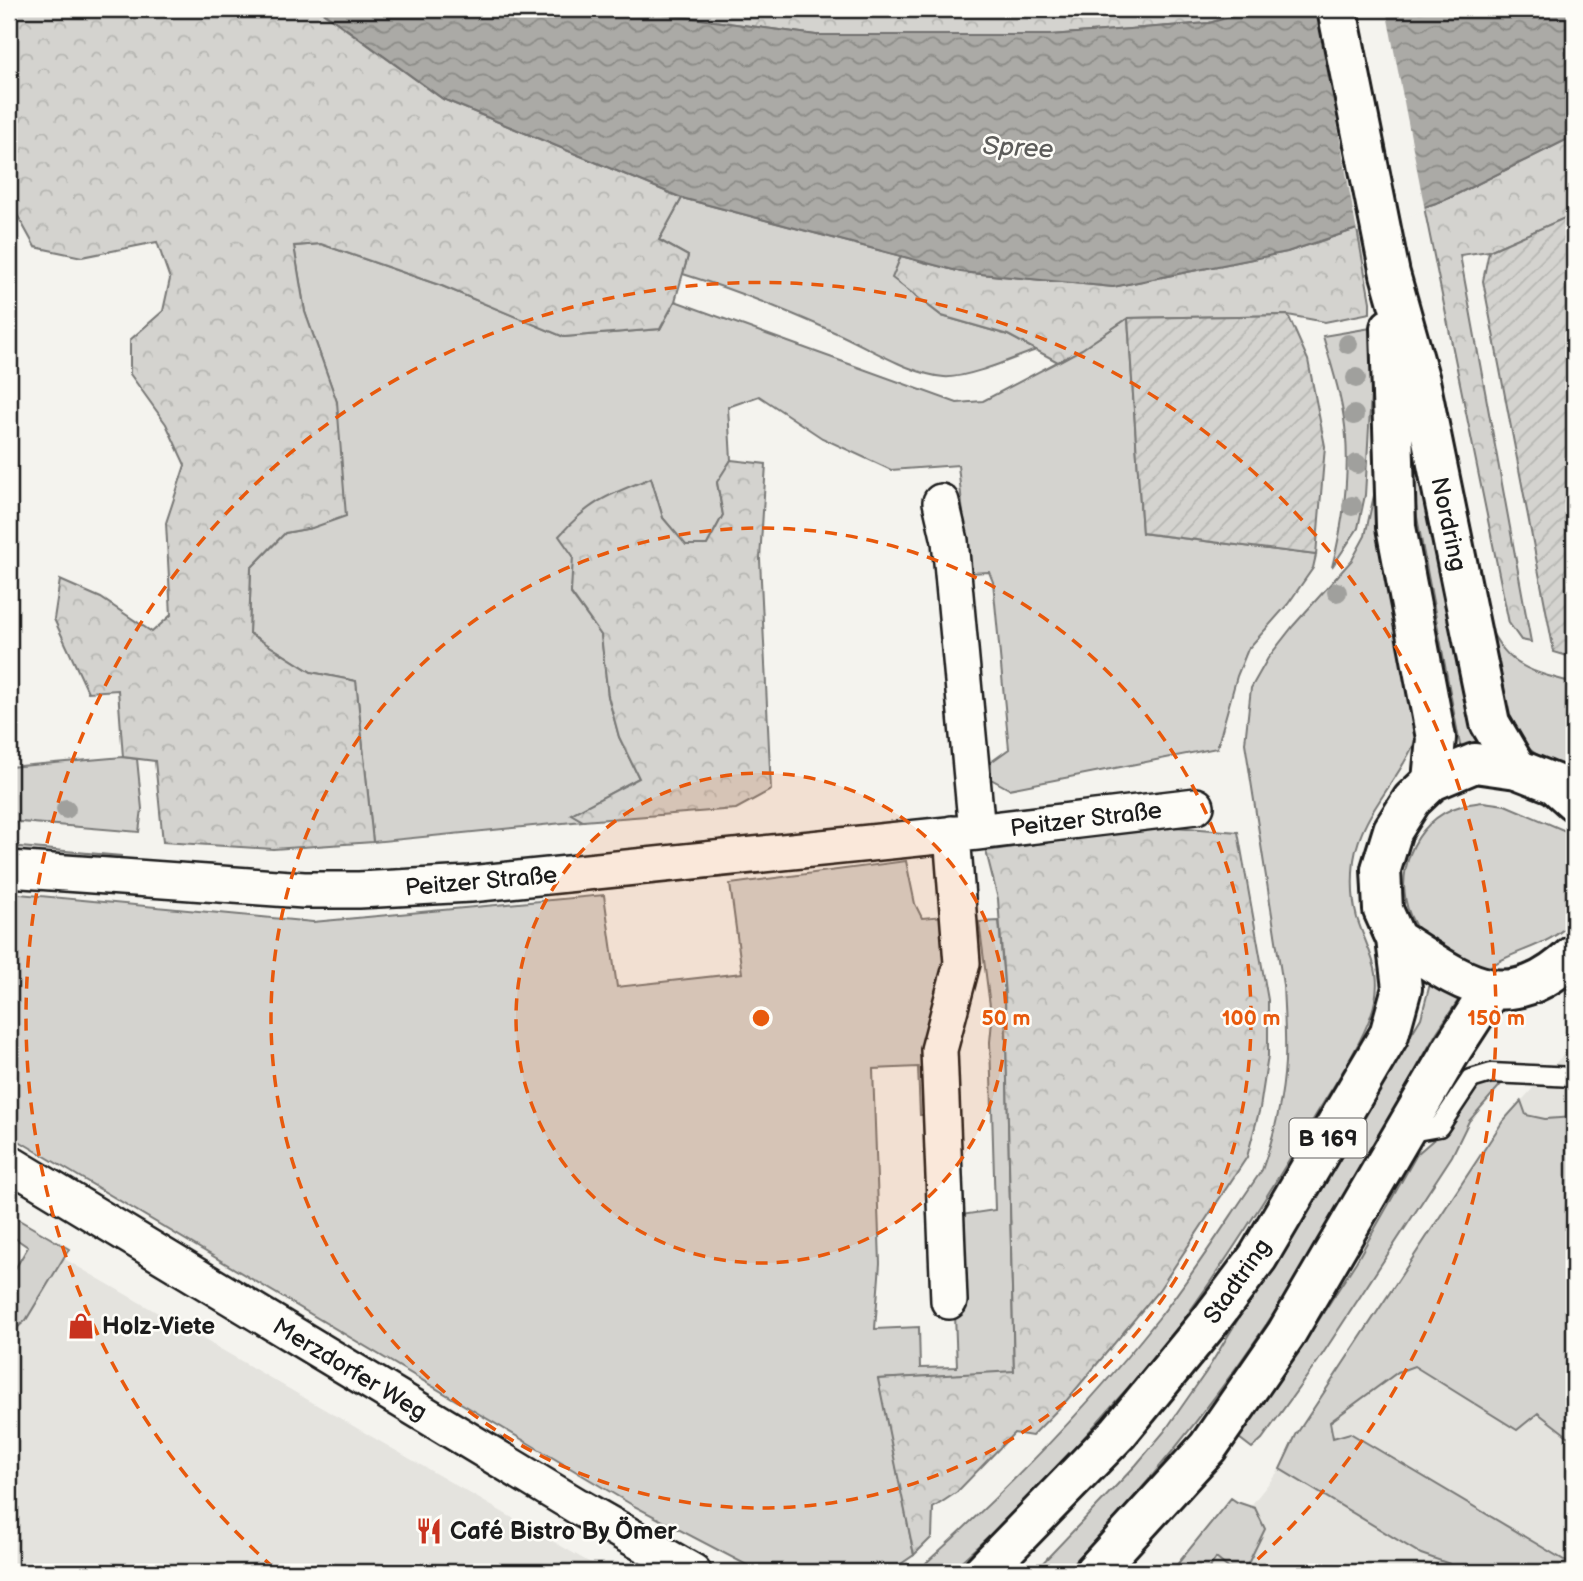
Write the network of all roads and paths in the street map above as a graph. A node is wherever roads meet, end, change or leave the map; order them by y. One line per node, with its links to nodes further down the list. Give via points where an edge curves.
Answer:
1 (1337, 9): 2 (main road, Nordring)
2 (1390, 274): 4 (main road, Nordring, via 1420,381 1490,723); 5 (main road, Nordring, via 1396,527 1436,738)
3 (941, 502): 8 (street, Peitzer Straße, via 950,541)
4 (1517, 769): 5 (main road, Stadtring / B 169, via 1475,763); 6 (main road, Stadtring / B 169, via 1555,784)
5 (1432, 781): 10 (main road, Stadtring / B 169, via 1412,800 1393,830 1381,869 1383,910)
6 (1574, 802)
7 (1196, 806): 8 (street, Peitzer Straße)
8 (964, 833): 9 (street, Peitzer Straße, via 470,884 359,890); 16 (street, Peitzer Straße, via 962,963 939,1049)
9 (9, 869)
10 (1396, 940): 12 (main road); 18 (main road, Stadtring / B 169, via 1402,988 1389,1035 1258,1256 1118,1433)
11 (1574, 956): 12 (main road, via 1555,974 1522,988)
12 (1490, 991): 14 (main road, B 169)
13 (1574, 1077): 14 (lane, via 1491,1073 1471,1079 1439,1127)
14 (1405, 1133): 19 (main road, B 169, via 1305,1304 1208,1447)
15 (9, 1163): 17 (street, Merzdorfer Weg)
16 (949, 1301)
17 (694, 1572)
18 (983, 1572)
19 (1094, 1572)

